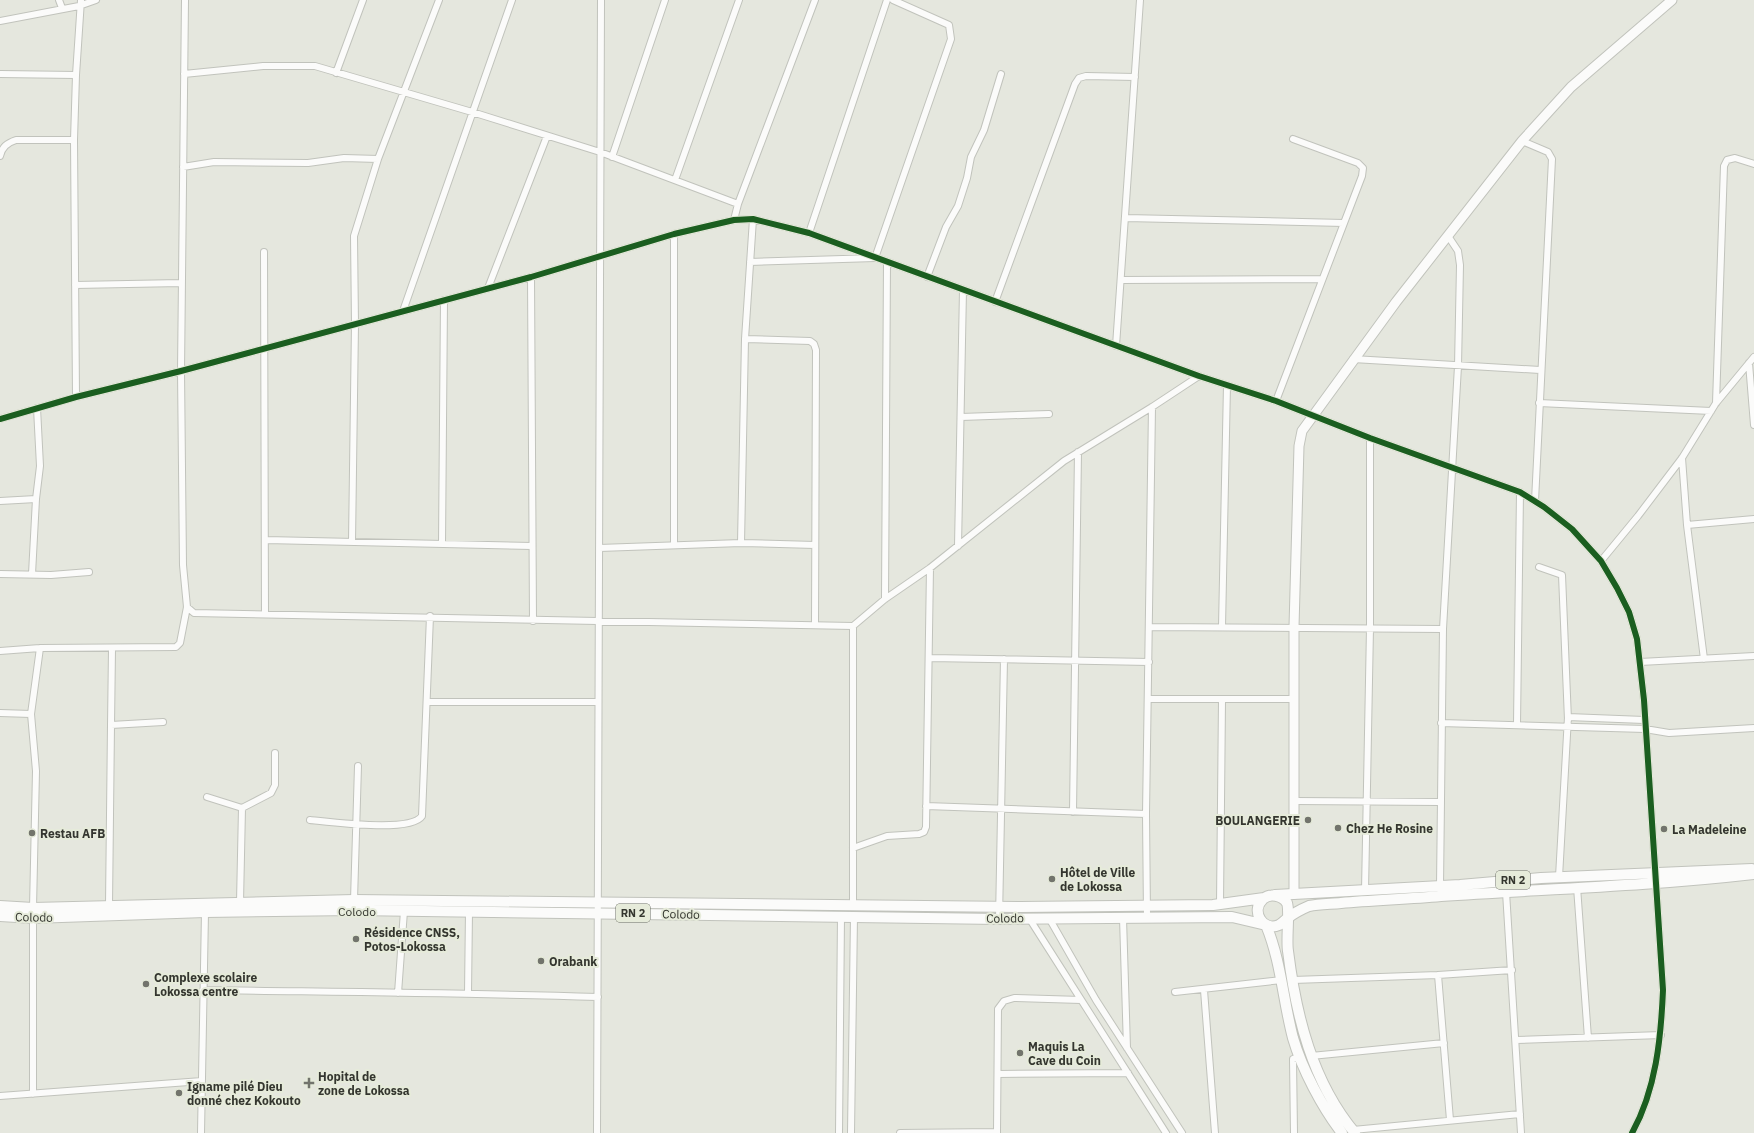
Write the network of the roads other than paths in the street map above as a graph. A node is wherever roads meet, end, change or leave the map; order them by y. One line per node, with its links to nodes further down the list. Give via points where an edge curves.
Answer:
1 (59, 0): 16 (street)
2 (96, 0): 15 (street)
3 (185, 0): 20 (street)
4 (363, 0): 18 (street)
5 (438, 0): 24 (street)
6 (512, 0): 25 (street)
7 (601, 0): 30 (street)
8 (665, 0): 32 (street)
9 (740, 0): 36 (street)
10 (815, 0): 37 (street)
11 (887, 0): 43 (street)
12 (893, 0): 47 (street, via 949,26 951,39)
13 (1140, 0): 23 (street)
14 (1672, 0): 29 (main road, via 1571,87)
15 (80, 3): 16 (street); 22 (street)
16 (62, 8): 17 (street)
17 (0, 21)
18 (336, 73): 20 (street, via 315,66 292,65); 24 (street)
19 (0, 74): 22 (street)
20 (184, 74): 35 (street)
21 (1001, 74): 51 (street, via 984,130 971,157 958,206 946,227)
22 (76, 75): 27 (street)
23 (1135, 77): 38 (street); 59 (street, via 1086,76 1079,78 1075,84)
24 (405, 92): 25 (street); 33 (street)
25 (472, 112): 26 (street); 60 (street)
26 (547, 136): 30 (street); 56 (street)
27 (74, 140): 31 (street, via 16,140 5,146); 55 (street)
28 (1293, 140): 41 (street, via 1358,163 1363,168)
29 (1522, 141): 44 (main road); 69 (street, via 1548,152 1552,159)
30 (600, 152): 32 (street); 46 (street)
31 (0, 156)
32 (612, 157): 36 (street)
33 (378, 159): 35 (street, via 344,158 308,163 214,162); 61 (street, via 354,236)
34 (1754, 164): 76 (street, via 1735,158 1727,160 1724,166)
35 (183, 167): 54 (street)
36 (675, 180): 37 (street)
37 (738, 204): 40 (street)
38 (1126, 218): 41 (street); 53 (street)
39 (753, 219): 40 (street); 43 (street); 48 (street)
40 (734, 220): 42 (street)
41 (1344, 223): 52 (street)
42 (674, 234): 46 (street); 99 (street)
43 (808, 234): 47 (street)
44 (1448, 236): 66 (main road); 68 (street, via 1460,257)
45 (264, 252): 64 (street)
46 (600, 256): 50 (street); 103 (street)
47 (875, 258): 48 (street); 49 (street)
48 (750, 262): 62 (street)
49 (887, 262): 51 (street); 110 (street)
50 (531, 277): 56 (street); 101 (street)
51 (927, 277): 57 (street)
52 (1322, 279): 53 (street); 74 (street)
53 (1121, 280): 63 (street)
54 (181, 283): 55 (street); 70 (street)
55 (75, 285): 73 (street)
56 (488, 288): 58 (street)
57 (963, 290): 59 (street); 82 (street)
58 (444, 300): 60 (street); 98 (street)
59 (995, 302): 63 (street)
60 (403, 311): 61 (street)
61 (355, 324): 64 (street); 96 (street)
62 (745, 339): 97 (street); 100 (street, via 810,341 814,344)
63 (1116, 346): 71 (street)
64 (266, 347): 70 (street); 95 (street)
65 (1754, 357): 67 (street)
66 (1353, 359): 68 (street); 81 (main road)
67 (1749, 364): 76 (street); 84 (street)
68 (1458, 366): 69 (street); 88 (street)
69 (1540, 370): 75 (street)
70 (181, 371): 73 (street); 111 (street, via 183,565)
71 (1199, 376): 72 (street); 77 (street)
72 (1227, 385): 74 (street); 119 (street)
73 (76, 397): 78 (street)
74 (1276, 401): 81 (street)
75 (1539, 403): 79 (street); 92 (street)
76 (1716, 403): 79 (street)
77 (1152, 407): 86 (street); 118 (street)
78 (37, 408): 83 (street); 90 (street, via 40,466)
79 (1711, 411): 87 (street)
80 (1050, 414): 82 (street)
81 (1312, 415): 85 (street); 120 (main road, via 1299,438)
82 (960, 417): 102 (street)
83 (0, 419)
84 (1754, 425)
85 (1370, 438): 88 (street); 121 (street)
86 (1078, 452): 102 (street); 130 (street)
87 (1682, 458): 94 (street); 104 (street)
88 (1451, 467): 89 (street); 122 (street)
89 (1520, 492): 92 (street); 143 (street)
90 (36, 499): 91 (street); 109 (street)
91 (0, 501)
92 (1535, 501): 104 (street, via 1572,529)
93 (1754, 519): 94 (street)
94 (1687, 525): 129 (street)
95 (266, 540): 96 (street); 112 (street)
96 (352, 542): 98 (street)
97 (741, 543): 99 (street); 100 (street)
98 (442, 544): 101 (street)
99 (674, 545): 103 (street)
100 (815, 545): 116 (street)
101 (532, 546): 114 (street)
102 (958, 546): 106 (street)
103 (599, 548): 115 (street)
104 (1601, 561): 132 (street, via 1629,612 1637,639)
105 (1539, 567): 145 (street, via 1562,575)
106 (930, 568): 110 (street); 127 (street)
107 (89, 572): 109 (street)
108 (0, 574): 109 (street)
109 (32, 574)
110 (885, 600): 117 (street)
111 (187, 607): 112 (street, via 194,613); 124 (street, via 180,643 176,647)
112 (265, 614): 113 (street)
113 (430, 616): 114 (street); 136 (street)
114 (533, 621): 115 (street)
115 (598, 622): 116 (street); 137 (street)
116 (815, 625): 117 (street)
117 (853, 626): 161 (street)
118 (1150, 627): 119 (street); 131 (street)
119 (1222, 627): 120 (street)
120 (1294, 627): 121 (street); 134 (main road)
121 (1370, 628): 122 (street); 152 (street)
122 (1442, 629): 142 (street)
123 (40, 648): 124 (street); 125 (street); 139 (street)
124 (112, 649): 144 (street)
125 (0, 651)
126 (1754, 656): 129 (street)
127 (930, 658): 128 (street); 154 (street)
128 (1004, 659): 130 (street); 156 (street)
129 (1704, 659): 132 (street)
130 (1076, 661): 131 (street); 157 (street)
131 (1149, 662): 133 (street)
132 (1640, 662): 140 (street)
133 (1149, 699): 135 (street); 158 (street)
134 (1294, 699): 135 (street); 151 (main road)
135 (1222, 700): 174 (street)
136 (428, 702): 137 (street); 160 (street, via 422,816 419,821 411,824)
137 (598, 702): 179 (street)
138 (0, 714): 139 (street)
139 (31, 714): 184 (street, via 36,771)
140 (1644, 720): 145 (street, via 1568,717); 147 (street)
141 (163, 722): 144 (street)
142 (1441, 723): 143 (street); 153 (street)
143 (1517, 724): 145 (street)
144 (111, 725): 175 (street)
145 (1568, 726): 147 (street); 164 (street)
146 (1754, 728): 147 (street, via 1669,733)
147 (1645, 729): 165 (street)
148 (275, 753): 155 (street, via 275,785 271,793)
149 (358, 766): 160 (street)
150 (208, 797): 155 (street)
151 (1295, 801): 152 (street); 170 (main road)
152 (1368, 801): 153 (street); 168 (street)
153 (1440, 802): 166 (street)
154 (926, 806): 156 (street); 161 (street, via 924,832 878,838)
155 (242, 808): 173 (street)
156 (1001, 809): 157 (street); 178 (street)
157 (1072, 812): 158 (street)
158 (1146, 814): 176 (street)
159 (310, 820): 160 (street)
160 (356, 826): 172 (street)
161 (853, 848): 182 (street)
162 (1754, 869): 165 (main road, RN 2)
163 (1754, 874): 165 (main road, RN 2)
164 (1559, 877): 165 (main road, RN 2); 166 (main road, RN 2)
165 (1657, 879): 167 (main road, RN 2); 205 (street, via 1663,990)
166 (1440, 886): 168 (main road, RN 2)
167 (1577, 887): 169 (main road, RN 2); 206 (street)
168 (1365, 891): 170 (main road, RN 2)
169 (1506, 892): 191 (main road, RN 2, via 1312,906); 194 (street)
170 (1294, 894): 171 (main road, RN 2)
171 (1268, 896): 174 (main road, Colodo / RN 2); 191 (main road, via 1280,897 1286,902 1289,910); 193 (main road, via 1259,904 1257,912 1260,920)
172 (354, 900): 173 (main road, Colodo / RN 2); 179 (main road, Colodo / RN 2)
173 (240, 902): 175 (main road, Colodo / RN 2)
174 (1220, 904): 176 (main road, Colodo / RN 2)
175 (109, 905): 184 (main road, Colodo / RN 2)
176 (1147, 905): 178 (main road, Colodo / RN 2); 187 (street)
177 (0, 906): 184 (main road, Colodo / RN 2)
178 (999, 906): 182 (main road, Colodo / RN 2); 192 (street)
179 (598, 907): 181 (main road, Colodo / RN 2); 182 (main road, Colodo / RN 2); 186 (main road, Colodo / RN 2); 203 (street)
180 (404, 911): 181 (main road, Colodo / RN 2); 183 (main road, Colodo / RN 2); 201 (street)
181 (469, 911): 202 (street)
182 (853, 911): 186 (main road, Colodo / RN 2); 192 (main road, Colodo / RN 2); 223 (street)
183 (205, 912): 184 (main road, Colodo / RN 2); 198 (street)
184 (33, 913): 185 (main road, Colodo / RN 2); 215 (street)
185 (0, 916)
186 (841, 916): 222 (street)
187 (1147, 916): 190 (main road, Colodo / RN 2); 193 (main road, Colodo / RN 2, via 1220,916)
188 (1029, 918): 189 (main road, Colodo / RN 2); 192 (main road, Colodo / RN 2); 204 (street)
189 (1049, 918): 190 (main road, Colodo / RN 2); 209 (street)
190 (1123, 918): 209 (street)
191 (1287, 918): 193 (main road, via 1282,924 1274,927); 197 (main road, via 1287,950)
192 (999, 919)
193 (1266, 925): 196 (main road, via 1275,947)
194 (1512, 970): 195 (street); 207 (street)
195 (1438, 975): 197 (street); 208 (street)
196 (1282, 980): 199 (street); 211 (main road, via 1292,1032)
197 (1293, 980): 210 (main road)
198 (204, 990): 201 (street); 214 (street)
199 (1204, 990): 200 (street); 228 (street)
200 (1175, 992)
201 (398, 993): 202 (street)
202 (468, 993): 203 (street)
203 (598, 996): 221 (street)
204 (1081, 1000): 212 (street); 213 (street, via 1014,998 1004,1001 998,1009)
205 (1661, 1035): 206 (street); 232 (street, via 1652,1081)
206 (1588, 1038): 207 (street)
207 (1516, 1040): 217 (street)
208 (1444, 1043): 210 (street); 218 (street)
209 (1127, 1049): 227 (street)
210 (1311, 1056): 219 (main road, via 1329,1096)
211 (1300, 1057): 229 (street, via 1293,1059); 230 (main road, via 1323,1105)
212 (1128, 1073): 213 (street); 226 (street)
213 (998, 1074): 225 (street)
214 (202, 1081): 215 (street); 220 (street)
215 (33, 1094): 216 (street)
216 (0, 1096)
217 (1520, 1114): 218 (street); 231 (street)
218 (1450, 1120): 219 (street)
219 (1354, 1132)
220 (201, 1133)
221 (596, 1133)
222 (839, 1133)
223 (851, 1133)
224 (900, 1133): 225 (street)
225 (997, 1133)
226 (1166, 1133)
227 (1182, 1133)
228 (1215, 1133)
229 (1294, 1133)
230 (1342, 1133)
231 (1521, 1133)
232 (1632, 1133)

